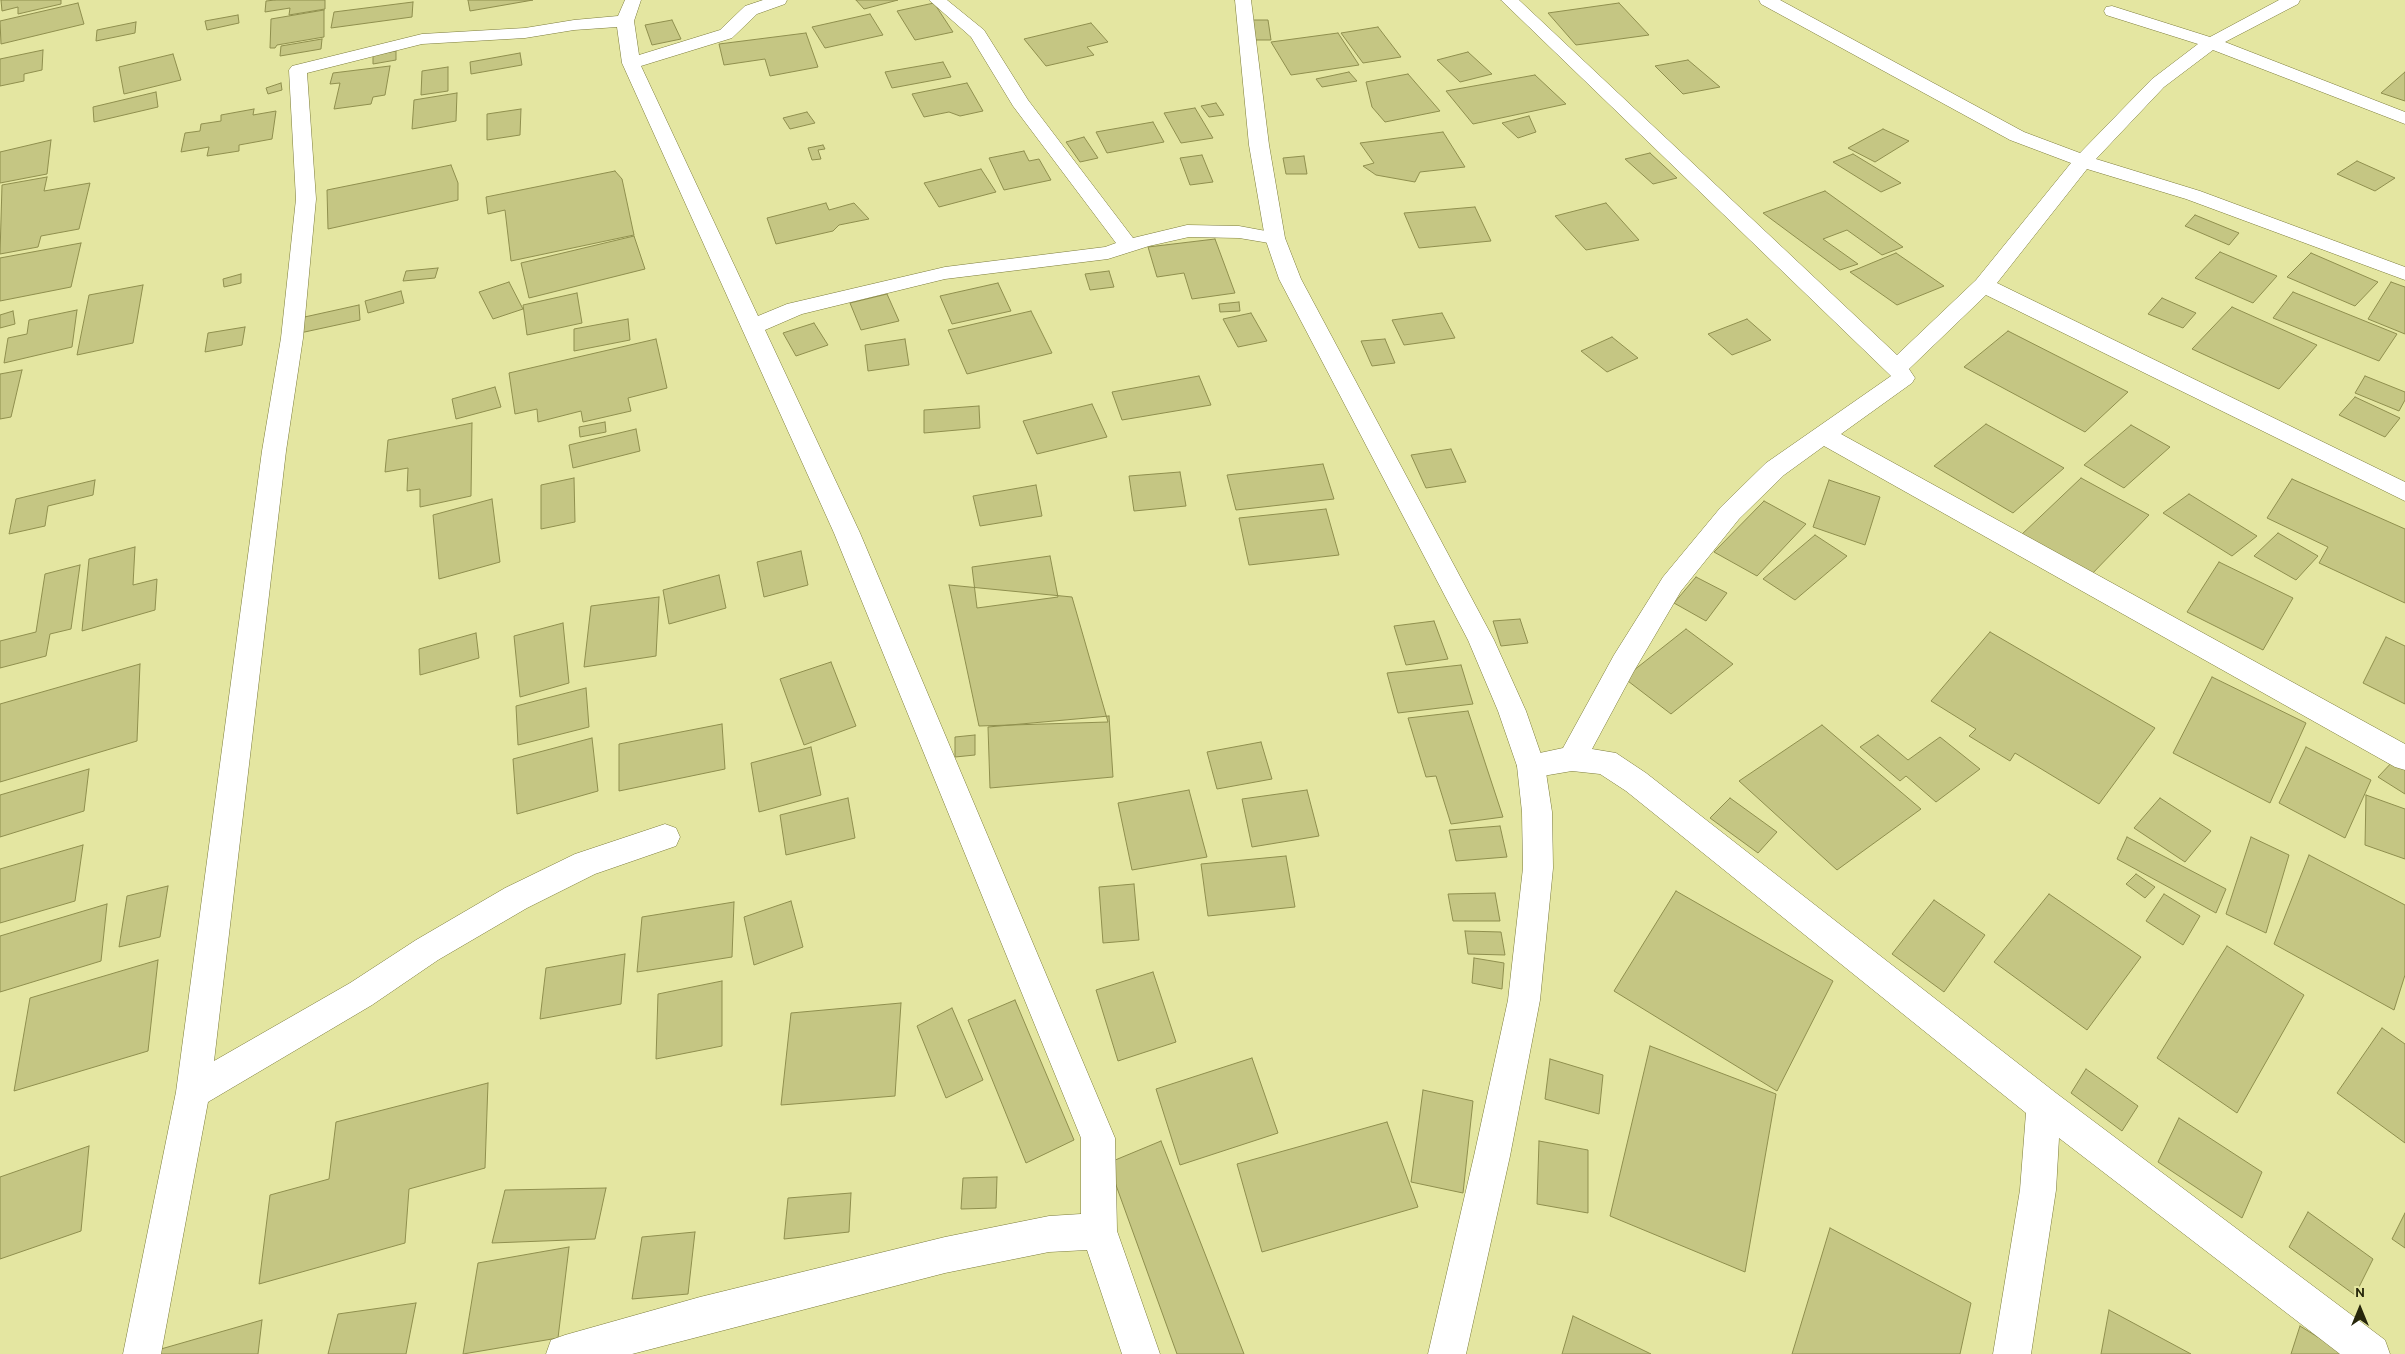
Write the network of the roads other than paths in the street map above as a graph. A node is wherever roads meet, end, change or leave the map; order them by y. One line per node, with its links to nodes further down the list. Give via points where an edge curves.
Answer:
1 (779, 0): 10 (street, via 750,10 726,34)
2 (937, 0): 14 (street, via 978,34 1020,102)
3 (1244, 0): 13 (street, via 1259,145)
4 (1509, 0): 18 (street)
5 (1767, 0): 12 (street, via 2017,136)
6 (2292, 0): 9 (street)
7 (629, 11): 10 (street); 25 (street, via 525,33 422,39 298,70 305,209 292,338 274,450)
8 (2112, 11): 9 (street)
9 (2211, 43): 11 (street); 12 (street, via 2158,83)
10 (630, 63): 17 (street)
11 (2405, 118)
12 (2083, 160): 15 (street, via 2193,195); 16 (street)
13 (1275, 238): 14 (street, via 1239,232 1187,231); 23 (street, via 1290,279 1481,640 1512,711)
14 (1129, 247): 17 (street, via 1108,253 946,272 795,309)
15 (2405, 274)
16 (1984, 284): 18 (street); 20 (street)
17 (752, 327): 27 (street, via 847,533 1098,1138)
18 (1897, 368): 19 (street, via 1904,378)
19 (1823, 435): 21 (street); 22 (street, via 1775,469 1730,514 1672,584)
20 (2405, 492)
21 (2405, 758)
22 (1572, 759): 23 (street); 26 (street, via 1606,762 1636,782)
23 (1531, 766): 31 (street, via 1537,812 1538,868 1524,1000)
24 (665, 837): 25 (street, via 586,864 516,898)
25 (193, 1092): 28 (street)
26 (2044, 1105): 32 (street, via 2038,1190); 33 (street)
27 (1099, 1231): 29 (street, via 1049,1234 945,1255 700,1316); 30 (street)
28 (142, 1354)
29 (565, 1354)
30 (1142, 1354)
31 (1447, 1354)
32 (2012, 1354)
33 (2371, 1354)

